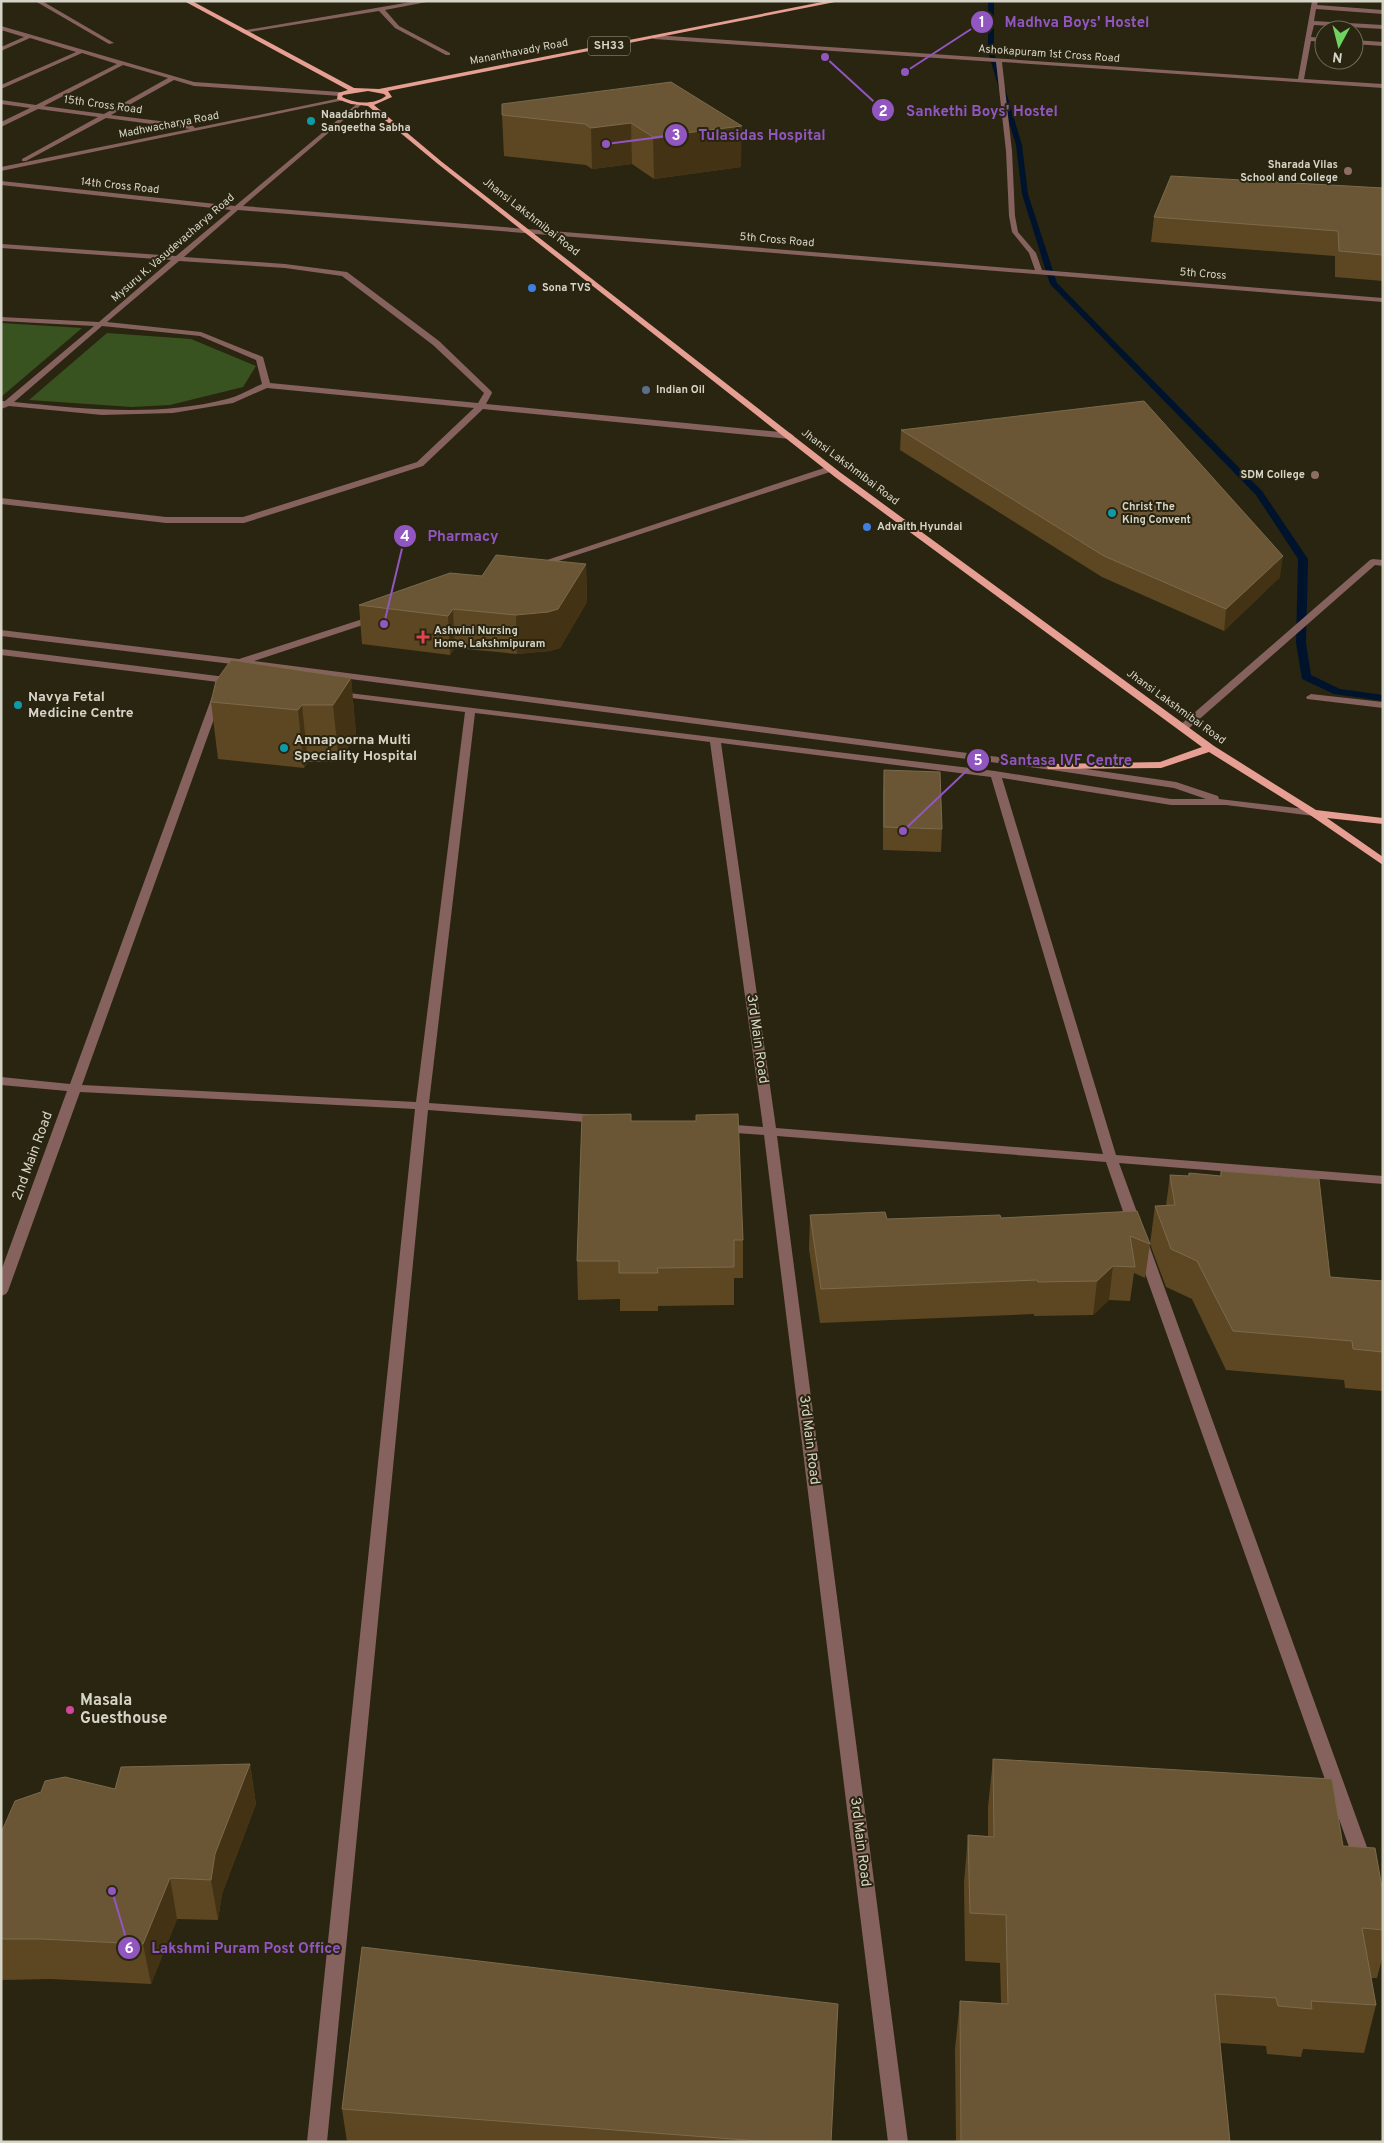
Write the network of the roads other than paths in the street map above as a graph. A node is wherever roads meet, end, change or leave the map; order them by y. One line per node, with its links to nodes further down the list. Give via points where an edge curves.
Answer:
1 (38, 1): 16 (street)
2 (187, 1): 11 (main road)
3 (428, 1): 6 (street)
4 (837, 1): 13 (main road, Mananthavady Road / SH33)
5 (1315, 4): 7 (street); 8 (street)
6 (381, 10): 11 (street); 21 (street, via 397,27)
7 (1383, 12)
8 (1311, 23): 9 (street); 14 (street)
9 (1383, 27)
10 (1, 28): 12 (street)
11 (243, 31): 28 (main road)
12 (30, 36): 19 (street); 20 (street)
13 (654, 37): 22 (street, Ashokapuram 1st Cross Road); 29 (main road, Mananthavady Road / SH33)
14 (1309, 39): 15 (street); 25 (street)
15 (1314, 39)
16 (111, 43)
17 (1364, 43): 18 (street)
18 (1383, 44)
19 (1, 49)
20 (82, 51): 23 (street); 27 (street)
21 (448, 54)
22 (999, 60): 25 (street, Ashokapuram 1st Cross Road); 45 (street, via 1015,232 1032,253)
23 (123, 64): 24 (street); 33 (street)
24 (173, 78): 30 (street, via 194,84); 34 (street)
25 (1301, 81): 26 (street, Ashokapuram 1st Cross Road)
26 (1383, 86)
27 (1, 87)
28 (353, 90): 29 (main road, Mananthavady Road); 30 (main road)
29 (381, 90): 32 (main road, via 389,94 389,98)
30 (340, 97): 32 (main road); 36 (street, Madhwacharya Road)
31 (1, 102): 33 (street, 15th Cross Road)
32 (363, 104): 40 (street, Mysuru K. Vasudevacharya Road); 41 (main road, Jhansi Lakshmibai Road)
33 (37, 107): 34 (street, 15th Cross Road); 35 (street)
34 (104, 116): 36 (street, 15th Cross Road); 37 (street)
35 (1, 125)
36 (203, 129): 37 (street, Madhwacharya Road)
37 (13, 166): 38 (street, Madhwacharya Road)
38 (1, 169)
39 (1, 183): 40 (street, 14th Cross Road)
40 (236, 208): 41 (street, 14th Cross Road); 43 (street, Mysuru K. Vasudevacharya Road)
41 (530, 232): 44 (street, 5th Cross Road); 52 (main road, Jhansi Lakshmibai Road)
42 (1, 246): 43 (street)
43 (176, 260): 48 (street, Mysuru K. Vasudevacharya Road); 51 (street, via 285,266 344,274 436,343 488,393)
44 (1022, 271): 45 (street, 5th Cross)
45 (1040, 272): 46 (street, 5th Cross)
46 (1383, 300)
47 (1, 318): 48 (street)
48 (101, 324): 49 (street, via 202,334 260,359); 50 (street, Mysuru K. Vasudevacharya Road)
49 (266, 385): 50 (street, via 230,400 173,411 102,413); 51 (street)
50 (3, 406)
51 (481, 406): 52 (street); 54 (street, via 420,464 244,520 166,520)
52 (790, 436): 53 (main road, Jhansi Lakshmibai Road)
53 (830, 469): 56 (street); 67 (main road, Jhansi Lakshmibai Road)
54 (1, 501)
55 (1383, 563): 67 (street, via 1373,562)
56 (521, 570)
57 (381, 616): 60 (street)
58 (1, 633): 60 (street)
59 (1, 652): 61 (street)
60 (240, 662): 61 (street); 70 (street)
61 (223, 679): 62 (street); 77 (street, 2nd Main Road)
62 (243, 682)
63 (322, 691): 66 (street)
64 (1311, 697): 65 (street)
65 (1383, 705)
66 (470, 710): 68 (street); 78 (street)
67 (1183, 728): 69 (main road, Jhansi Lakshmibai Road)
68 (715, 740): 71 (street); 81 (street, 3rd Main Road)
69 (1210, 748): 70 (main road, via 1161,765); 73 (main road, Jhansi Lakshmibai Road)
70 (1052, 767): 72 (street, via 1176,785)
71 (995, 774): 72 (street, via 1171,802); 82 (street)
72 (1226, 802): 73 (street)
73 (1314, 813): 74 (main road); 75 (main road, Jhansi Lakshmibai Road)
74 (1383, 821)
75 (1383, 862)
76 (1, 1081): 77 (street)
77 (75, 1088): 78 (street); 84 (street, 2nd Main Road)
78 (422, 1106): 79 (street); 86 (street)
79 (611, 1120)
80 (711, 1128): 81 (street)
81 (770, 1132): 82 (street); 87 (street, 3rd Main Road)
82 (1111, 1159): 83 (street); 85 (street)
83 (1383, 1180)
84 (1, 1291)
85 (1366, 1871)
86 (316, 2142)
87 (898, 2142)

